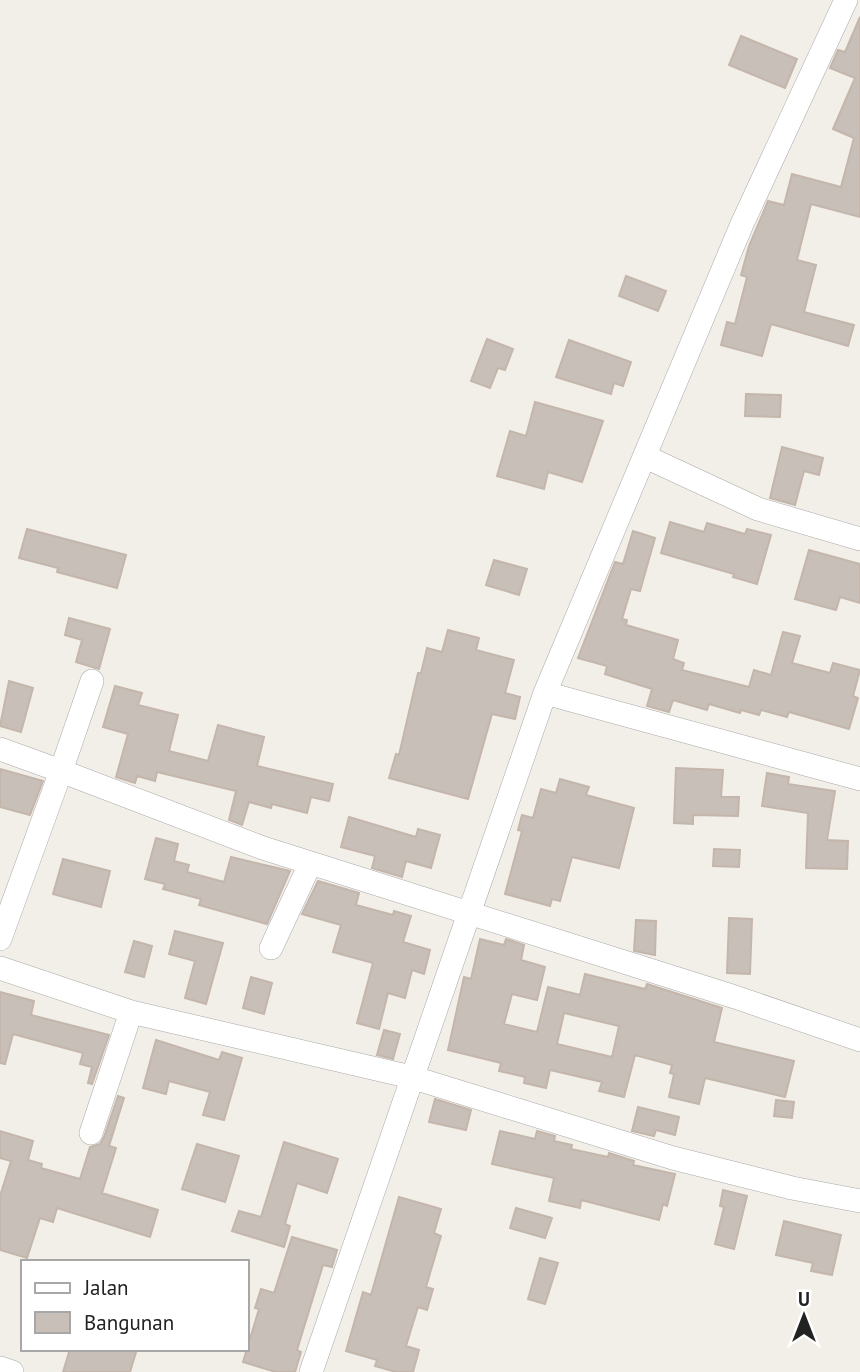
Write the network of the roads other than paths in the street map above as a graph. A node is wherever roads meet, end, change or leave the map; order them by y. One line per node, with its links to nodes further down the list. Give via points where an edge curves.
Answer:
1 (846, 0): 2 (street, via 742,224)
2 (646, 457): 3 (street, via 758,509); 5 (street)
3 (860, 539)
4 (92, 681): 7 (street)
5 (545, 693): 8 (street); 10 (street)
6 (0, 749): 7 (street)
7 (61, 771): 9 (street); 11 (street)
8 (860, 779)
9 (310, 863): 10 (street); 12 (street)
10 (467, 912): 15 (street); 16 (street)
11 (0, 939)
12 (271, 948)
13 (0, 968): 14 (street)
14 (131, 1012): 16 (street); 17 (street)
15 (860, 1040)
16 (411, 1077): 18 (street, via 673,1158); 21 (street)
17 (91, 1133)
18 (860, 1201)
19 (0, 1368): 20 (street)
20 (12, 1372)
21 (311, 1372)

